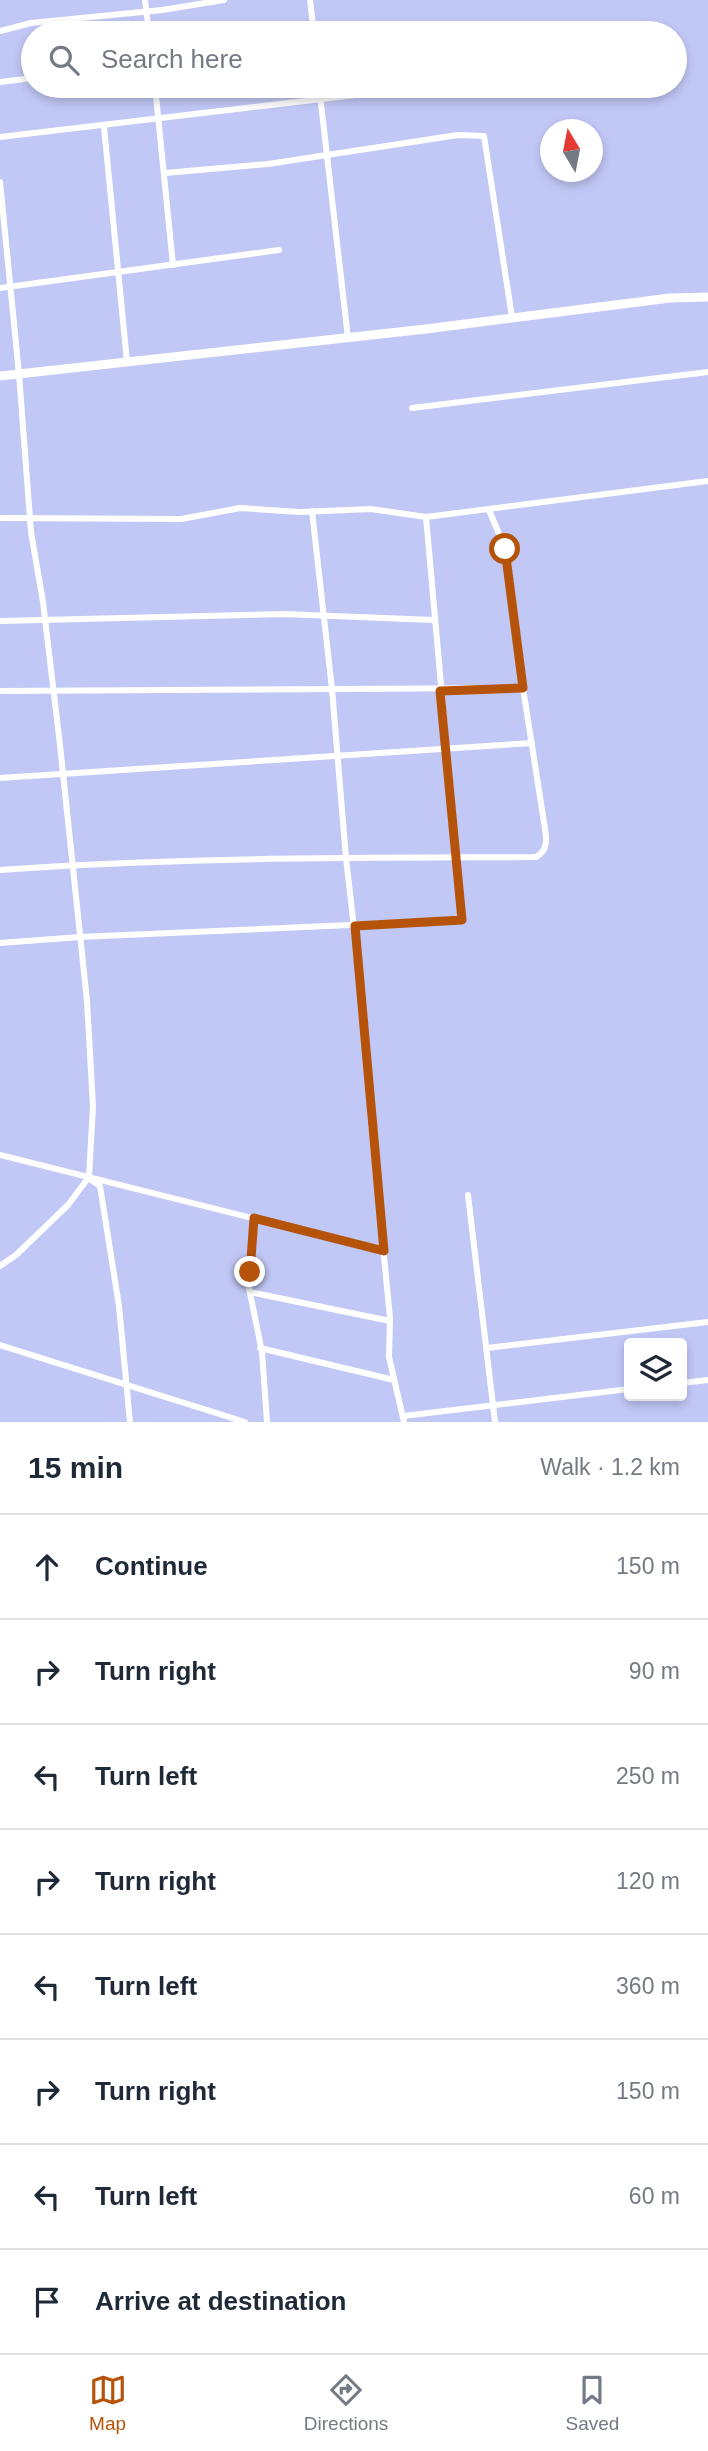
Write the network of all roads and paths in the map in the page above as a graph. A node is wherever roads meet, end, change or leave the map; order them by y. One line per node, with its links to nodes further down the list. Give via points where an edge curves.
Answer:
1 (145, 0): 4 (street)
2 (224, 0): 4 (street)
3 (310, 0): 7 (street)
4 (147, 12): 5 (street); 6 (street)
5 (52, 21)
6 (148, 21)
7 (313, 21)
8 (21, 26): 9 (street)
9 (0, 31)
10 (21, 79): 11 (street)
11 (0, 82)
12 (156, 98): 15 (street)
13 (337, 98): 14 (street)
14 (321, 100): 15 (street); 18 (street)
15 (159, 120): 16 (street); 19 (street)
16 (104, 127): 17 (street); 24 (street)
17 (0, 137)
18 (327, 155): 19 (street); 28 (street, via 458,135 484,136); 29 (street)
19 (165, 173): 23 (street)
20 (0, 182): 21 (street)
21 (2, 217): 25 (street)
22 (279, 250): 23 (street)
23 (173, 265): 24 (street)
24 (118, 272): 25 (street); 30 (street)
25 (10, 287): 26 (street); 32 (street)
26 (0, 288)
27 (708, 297): 28 (street)
28 (512, 317): 29 (street)
29 (348, 338): 30 (street)
30 (127, 362): 32 (street)
31 (708, 372): 34 (street)
32 (19, 374): 33 (street); 40 (street)
33 (0, 376)
34 (412, 408)
35 (708, 481): 36 (street)
36 (489, 510): 38 (street); 45 (street, via 507,553)
37 (313, 511): 38 (street, via 370,509); 40 (street, via 240,508 181,519); 41 (street)
38 (426, 517): 43 (street)
39 (0, 518): 40 (street)
40 (30, 518): 42 (street)
41 (323, 615): 42 (street); 43 (street); 46 (street)
42 (46, 620): 44 (street); 47 (street)
43 (433, 620): 49 (street)
44 (0, 621)
45 (523, 688): 49 (street); 50 (street)
46 (332, 689): 47 (street); 49 (street); 52 (street)
47 (54, 690): 48 (street); 53 (street)
48 (0, 691)
49 (440, 691): 51 (street)
50 (531, 743): 51 (street); 56 (street, via 547,841 542,853 536,857)
51 (445, 748): 52 (street); 56 (street)
52 (337, 754): 53 (street); 55 (street)
53 (63, 774): 54 (street); 57 (street)
54 (0, 778)
55 (346, 858): 56 (street); 57 (street); 59 (street)
56 (456, 858): 59 (street, via 462,920)
57 (72, 865): 58 (street); 60 (street)
58 (0, 870)
59 (355, 926): 60 (street); 66 (street)
60 (80, 937): 61 (street); 63 (street, via 93,1107)
61 (0, 943)
62 (0, 1155): 63 (street)
63 (89, 1177): 65 (street); 67 (street, via 68,1205); 77 (street, via 100,1186)
64 (468, 1195): 73 (street)
65 (254, 1218): 66 (street); 68 (street)
66 (384, 1251): 69 (street)
67 (0, 1266)
68 (250, 1292): 69 (street); 72 (street)
69 (390, 1321): 74 (street)
70 (708, 1322): 73 (street)
71 (0, 1345): 77 (street)
72 (260, 1348): 74 (street); 83 (street)
73 (487, 1348): 79 (street)
74 (394, 1380): 80 (street)
75 (708, 1380): 76 (street)
76 (687, 1382)
77 (127, 1384): 81 (street); 82 (street)
78 (624, 1391): 79 (street)
79 (494, 1406): 80 (street); 84 (street)
80 (403, 1419)
81 (130, 1422)
82 (245, 1422)
83 (267, 1422)
84 (495, 1422)

